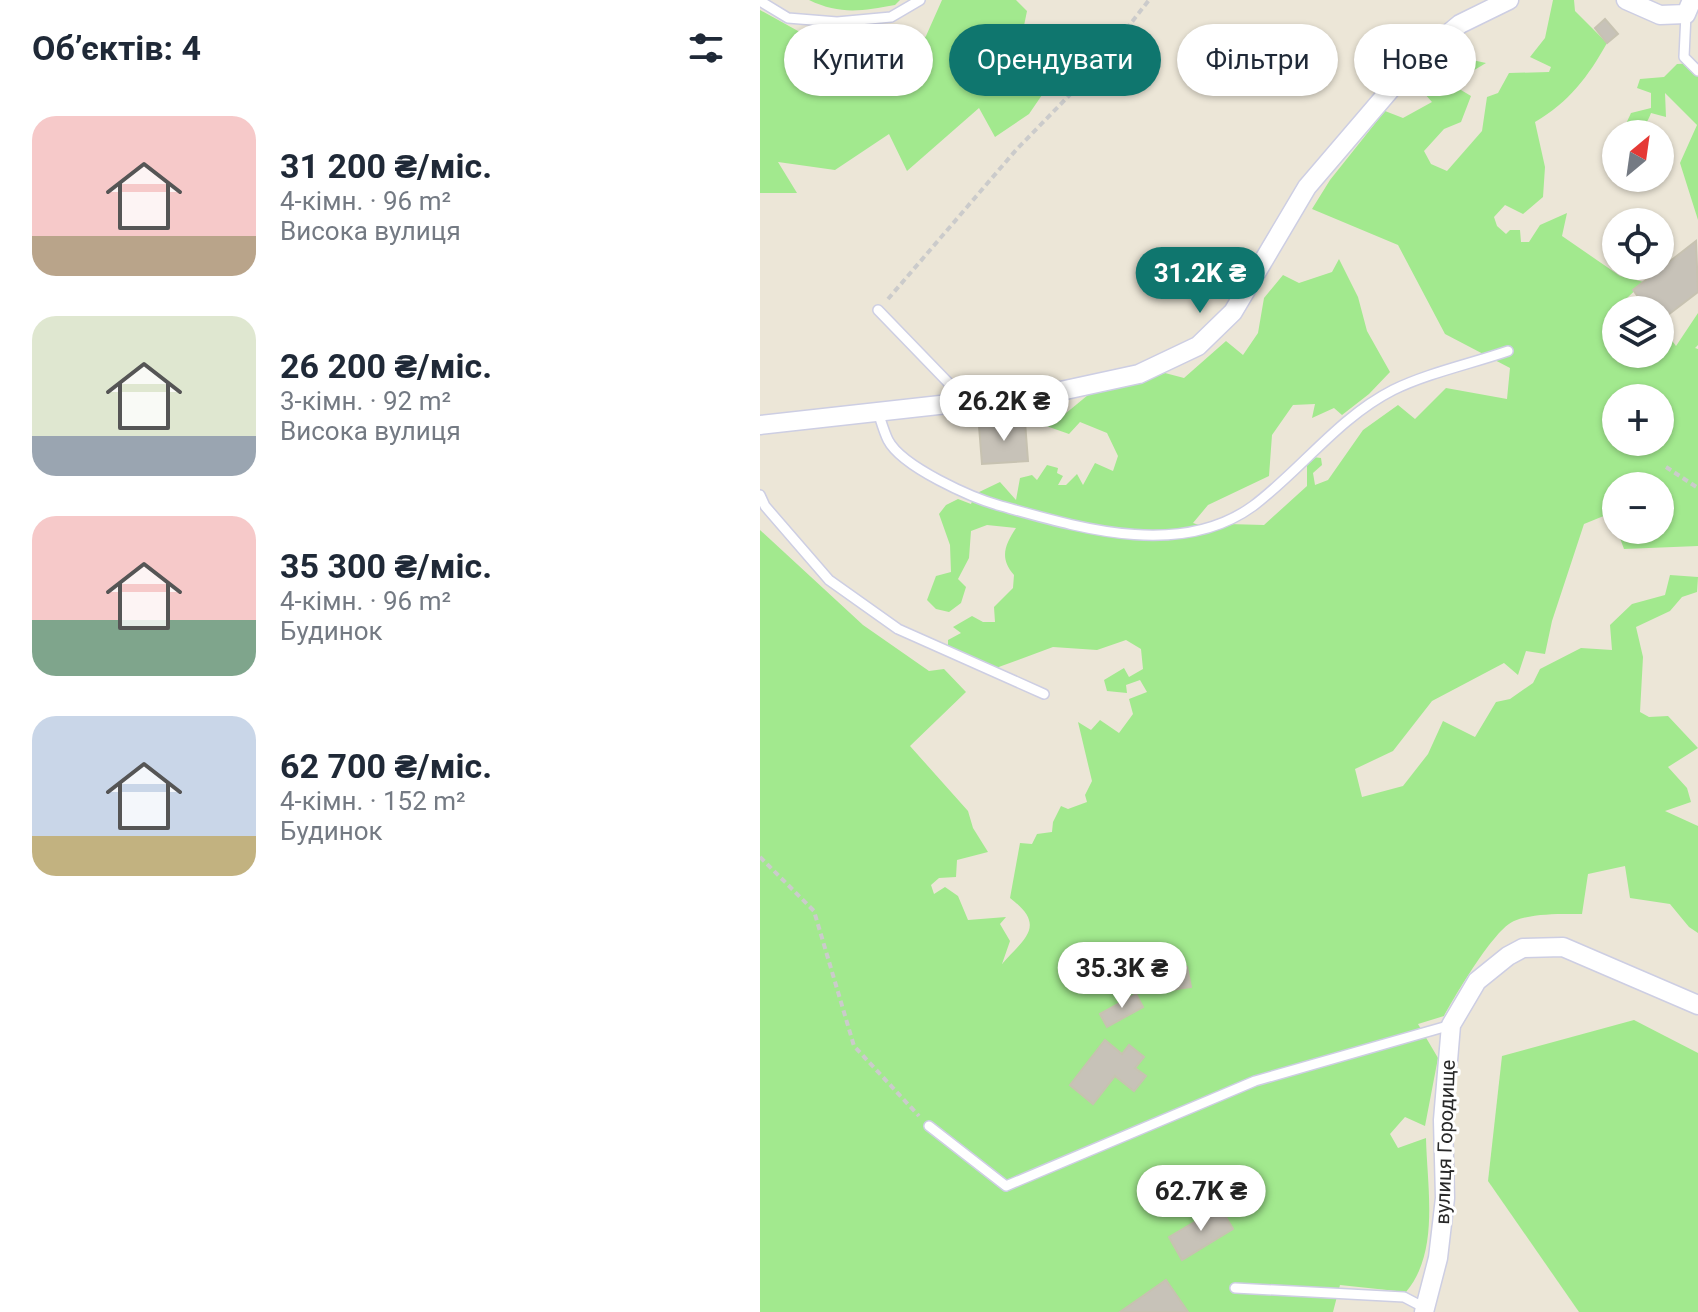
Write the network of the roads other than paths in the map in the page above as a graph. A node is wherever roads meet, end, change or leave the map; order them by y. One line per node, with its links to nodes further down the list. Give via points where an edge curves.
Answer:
1 (920, 0): 4 (lane, via 891,17 837,22 788,18)
2 (1509, 0): 9 (street, via 1460,24 1414,62 1307,187 1233,312 1198,346 1139,374 1056,392)
3 (1626, 0): 5 (street, via 1660,15)
4 (760, 1)
5 (1692, 10): 6 (lane, via 1684,57)
6 (1698, 71)
7 (878, 310): 9 (lane)
8 (1508, 351): 10 (lane, via 1392,390 1335,431 1251,507 1204,529 1148,537 1063,524 969,497 904,458 889,442)
9 (966, 401): 10 (street)
10 (878, 412): 11 (street)
11 (760, 425)
12 (760, 495): 13 (lane, via 829,580 898,629)
13 (1044, 694)
14 (1698, 1005): 15 (street, вулиця Городище, via 1563,947 1541,946 1523,948 1477,981)
15 (1451, 1025): 16 (lane, via 1255,1081 1006,1186); 18 (street, вулиця Городище, via 1443,1120 1445,1198 1438,1258)
16 (929, 1126)
17 (1235, 1288): 18 (lane, via 1404,1297)
18 (1424, 1310)

